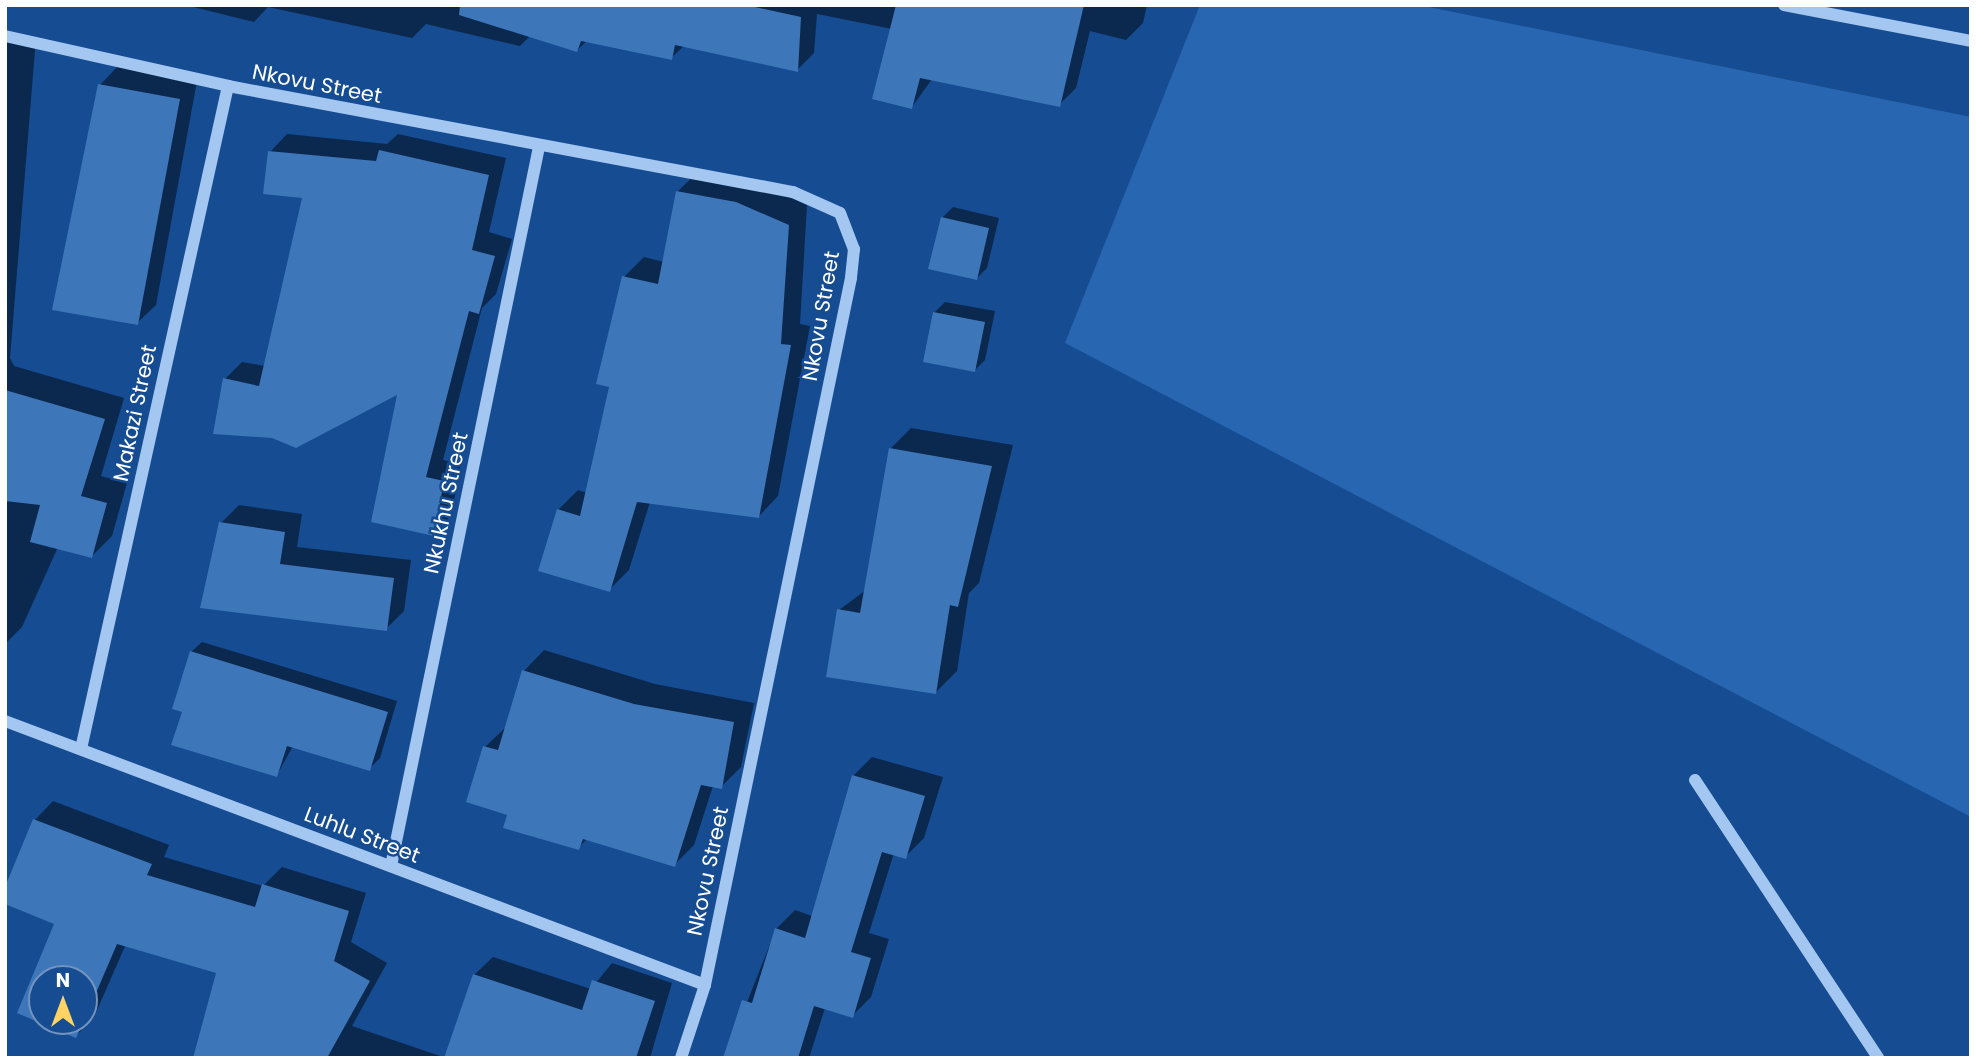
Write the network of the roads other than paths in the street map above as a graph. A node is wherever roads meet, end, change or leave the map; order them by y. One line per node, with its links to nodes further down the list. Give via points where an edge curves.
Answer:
1 (1784, 5): 3 (street)
2 (5, 36): 4 (street, Nkovu Street)
3 (1971, 41)
4 (228, 86): 5 (street, Nkovu Street); 7 (street, Makazi Street)
5 (539, 147): 9 (street, Nkukhu Street); 10 (street, Nkovu Street, via 793,192 840,213 854,249)
6 (5, 721): 7 (street, Luhlu Street)
7 (81, 748): 9 (street, Luhlu Street)
8 (1695, 780): 12 (street)
9 (391, 866): 10 (street, Luhlu Street)
10 (705, 985): 11 (street, Nkovu Street)
11 (681, 1058)
12 (1878, 1058)

